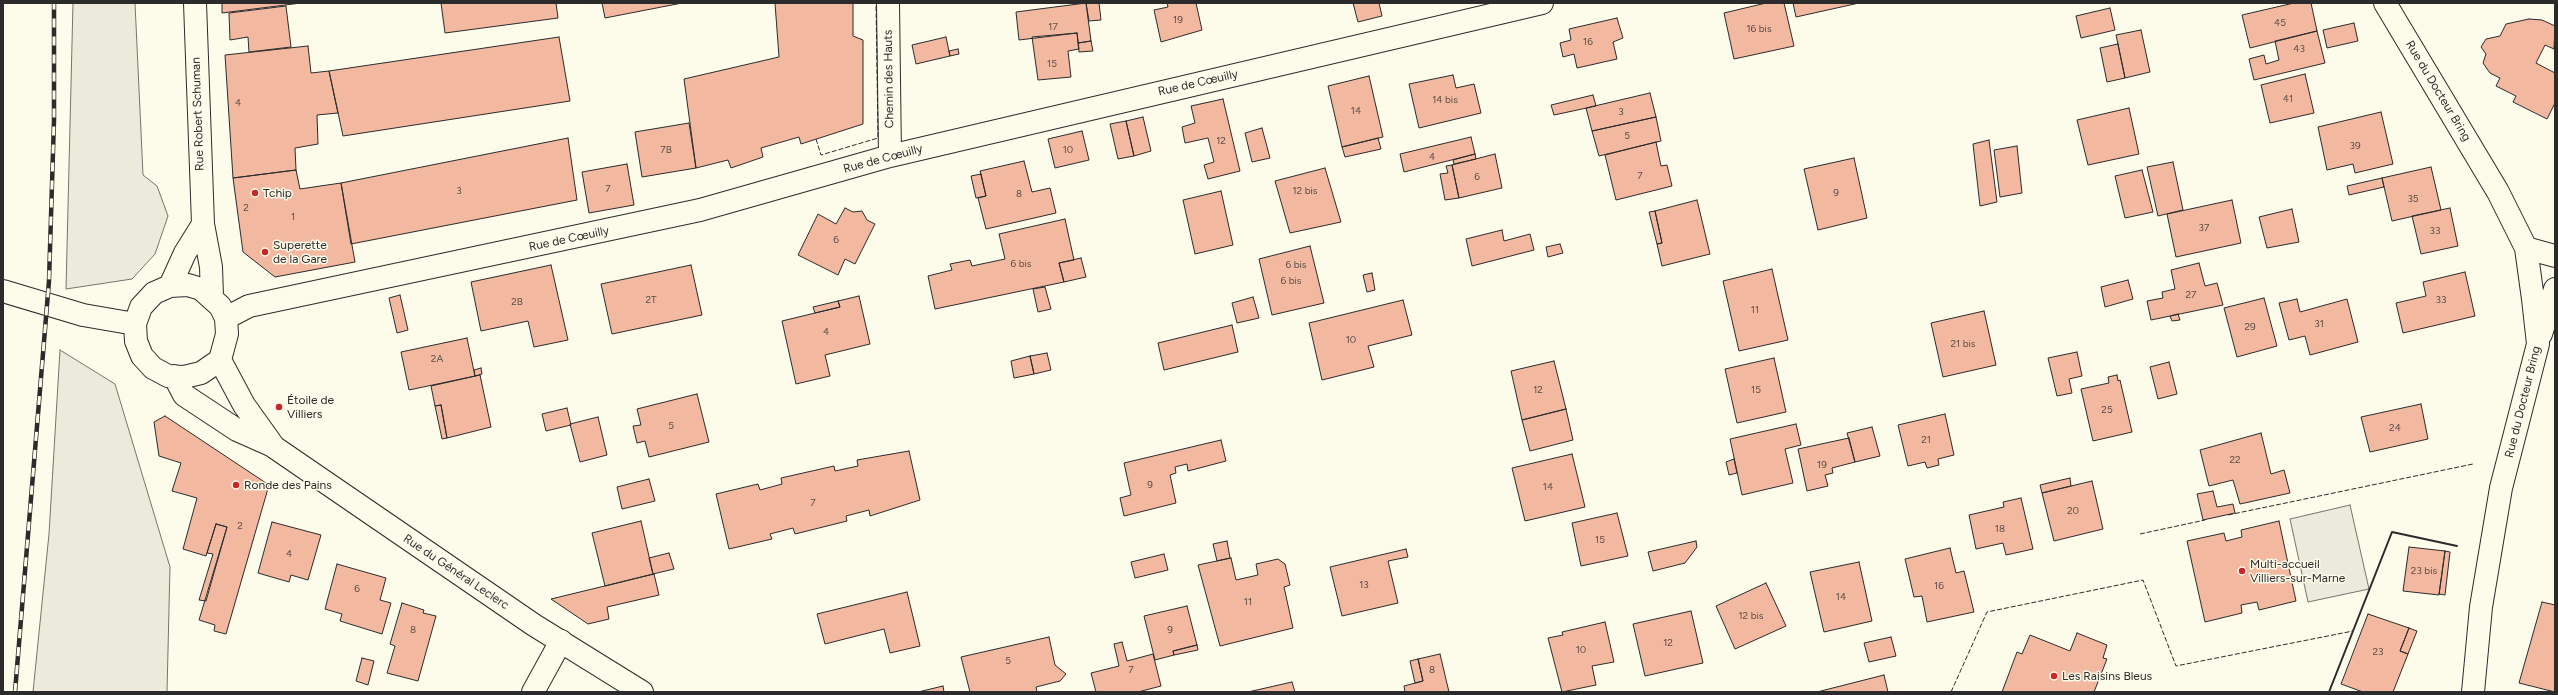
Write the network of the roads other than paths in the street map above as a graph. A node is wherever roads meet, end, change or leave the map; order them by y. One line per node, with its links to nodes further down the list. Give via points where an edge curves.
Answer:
1 (195, 3): 6 (street, Rue Robert Schuman)
2 (888, 3): 5 (street, Chemin des Hauts)
3 (2385, 3): 7 (street, Rue du Docteur Bring, via 2498,192)
4 (1533, 4): 5 (street, Rue de Cœuilly)
5 (890, 156): 13 (street, Rue de Cœuilly, via 700,210 249,306)
6 (203, 224): 9 (street, via 185,253); 12 (street, Rue Robert Schuman)
7 (2526, 248): 8 (street); 15 (street, Rue du Docteur Bring)
8 (2555, 256)
9 (170, 286): 12 (street, via 188,285); 14 (street, via 154,294 146,302)
10 (2555, 289): 15 (street)
11 (3, 291): 14 (street, via 83,315)
12 (212, 296): 13 (street)
13 (226, 318): 16 (street, via 227,334)
14 (135, 324): 17 (street, via 136,341 142,356 154,368 168,376)
15 (2538, 344): 22 (street, Rue du Docteur Bring, via 2502,488 2481,607)
16 (220, 360): 17 (street, via 201,373 184,377); 18 (street, Rue du Général Leclerc, via 244,405)
17 (174, 376): 18 (street, Rue du Général Leclerc, via 184,395 237,430)
18 (274, 446): 19 (street, Rue du Général Leclerc)
19 (561, 641): 20 (street); 21 (street, Rue du Général Leclerc)
20 (533, 692)
21 (642, 692)
22 (2473, 692)

